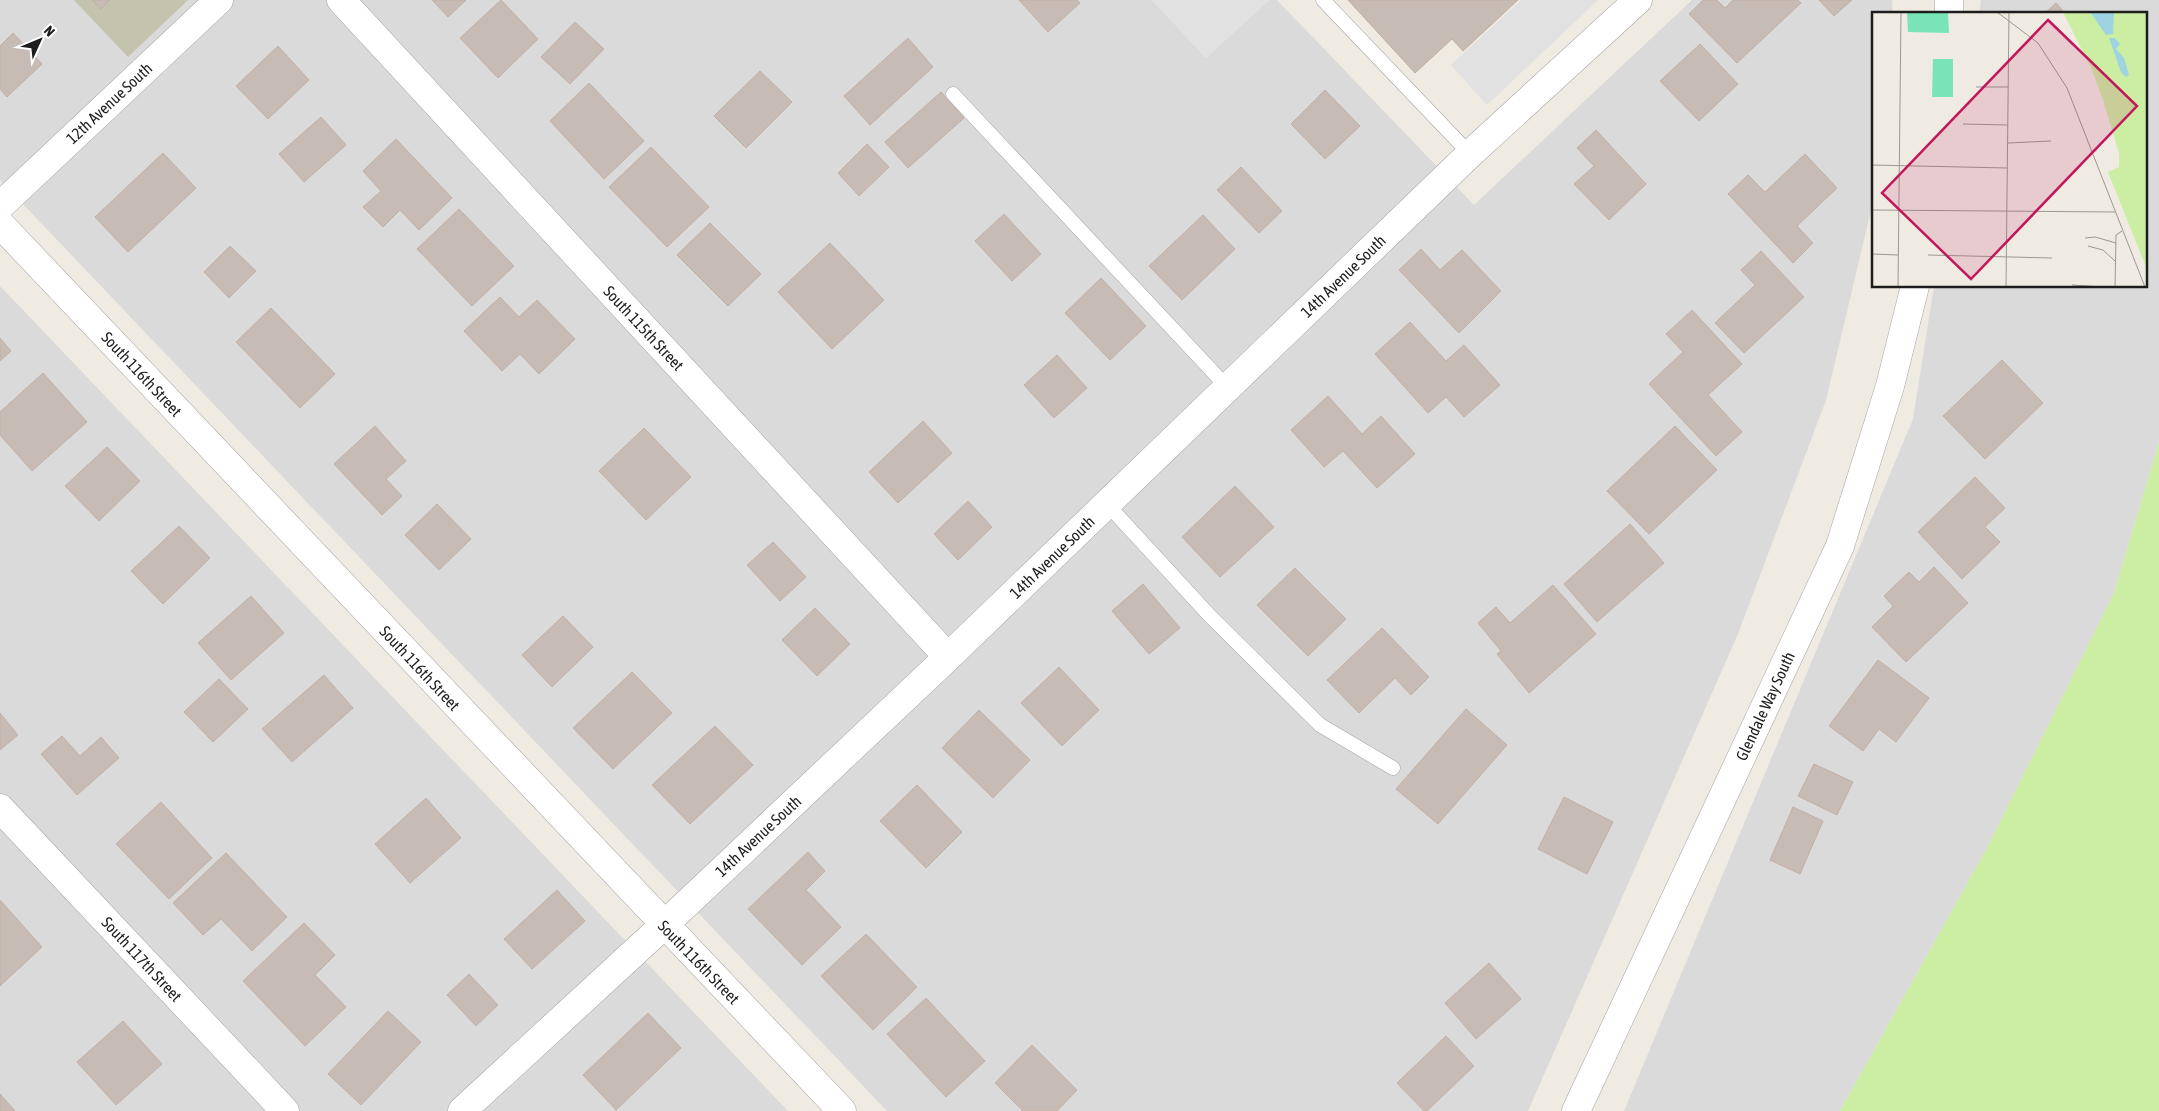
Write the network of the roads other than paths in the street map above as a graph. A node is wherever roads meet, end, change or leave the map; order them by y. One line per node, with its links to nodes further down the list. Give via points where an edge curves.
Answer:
1 (219, 0): 7 (street, 12th Avenue South)
2 (340, 0): 12 (street, South 115th Street)
3 (1323, 0): 6 (lane)
4 (1638, 0): 6 (street, 14th Avenue South)
5 (953, 94): 10 (lane)
6 (1470, 154): 10 (street, 14th Avenue South)
7 (0, 206)
8 (0, 224): 15 (street, South 116th Street)
9 (1914, 288): 19 (street, Glendale Way South, via 1890,386 1840,546)
10 (1228, 388): 11 (street, 14th Avenue South)
11 (1107, 504): 12 (street, 14th Avenue South); 13 (lane, via 1210,616 1320,725)
12 (948, 657): 15 (street, 14th Avenue South)
13 (1393, 768)
14 (0, 808): 16 (street, South 117th Street)
15 (664, 925): 17 (street, 14th Avenue South); 18 (street, South 116th Street)
16 (285, 1111)
17 (462, 1111)
18 (842, 1111)
19 (1576, 1111)

